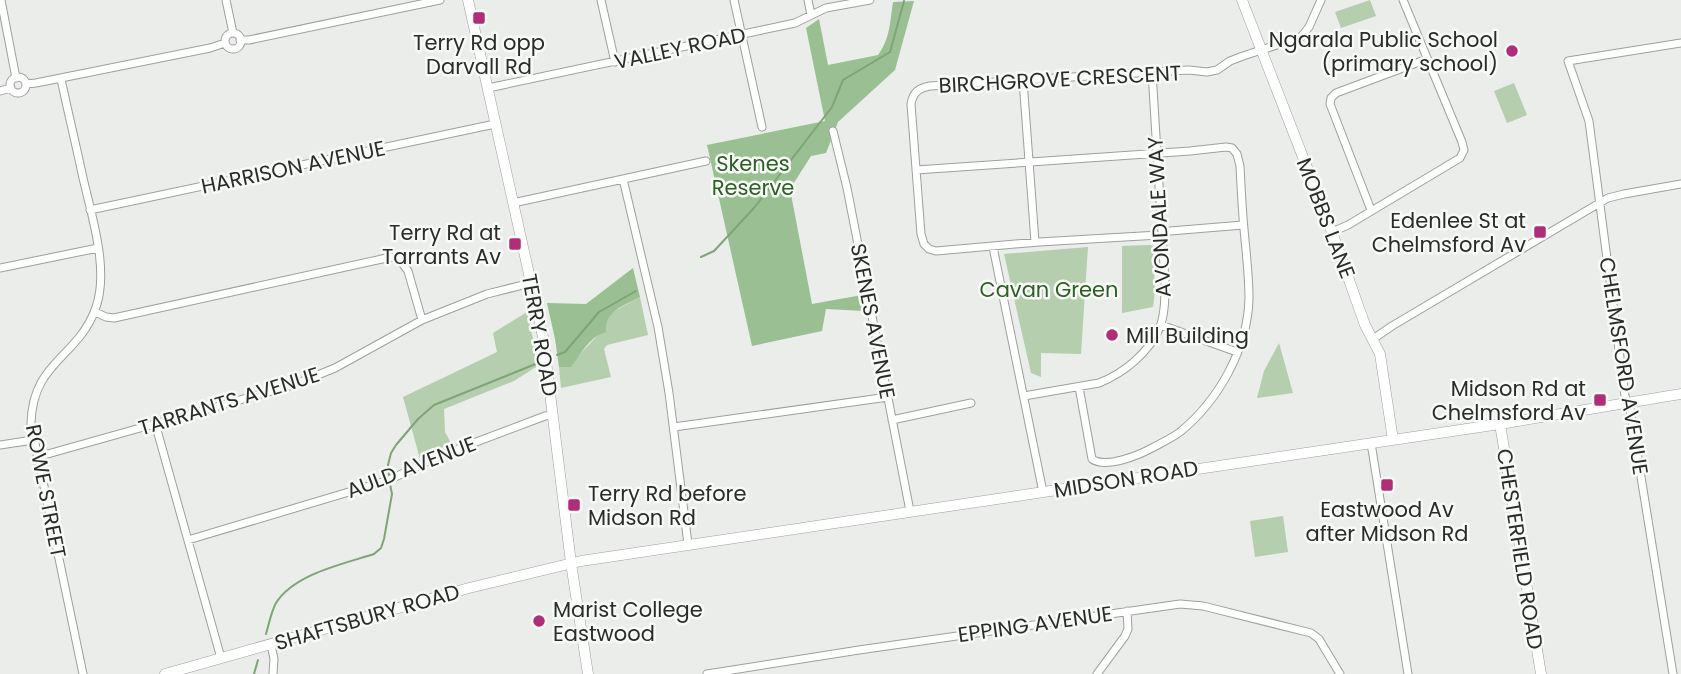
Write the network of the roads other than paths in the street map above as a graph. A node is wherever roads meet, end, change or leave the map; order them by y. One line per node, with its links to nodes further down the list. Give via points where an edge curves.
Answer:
1 (1, 0): 22 (street)
2 (226, 0): 13 (street)
3 (440, 0): 15 (street)
4 (468, 0): 27 (street, TERRY ROAD)
5 (601, 0): 20 (street)
6 (734, 0): 14 (street)
7 (808, 0): 12 (street)
8 (870, 0): 12 (street, VALLEY ROAD)
9 (1242, 0): 18 (street, MOBBS LANE)
10 (1321, 0): 18 (street, BIRCHGROVE CRESCENT, via 1301,37)
11 (1404, 0): 19 (street)
12 (811, 15): 14 (street, VALLEY ROAD, via 795,23)
13 (233, 33): 15 (street); 16 (street)
14 (741, 34): 20 (street, VALLEY ROAD); 30 (street)
15 (240, 40): 16 (street, via 235,49)
16 (225, 43): 23 (street)
17 (1681, 43): 39 (street, CHELMSFORD AVENUE, via 1568,61 1589,121)
18 (1261, 50): 21 (street, BIRCHGROVE CRESCENT, via 1217,70); 43 (street, MOBBS LANE)
19 (1427, 59): 41 (street, via 1464,150 1460,158); 41 (street, via 1331,98)
20 (615, 62): 27 (street, VALLEY ROAD)
21 (1152, 72): 24 (street, BIRCHGROVE CRESCENT); 32 (street, AVONDALE WAY)
22 (16, 78): 25 (street); 26 (street)
23 (61, 79): 25 (street); 40 (street, ROWE STREET)
24 (1023, 80): 34 (street); 35 (street, BIRCHGROVE CRESCENT, via 920,88 911,104)
25 (26, 84): 26 (street, via 21,93)
26 (11, 88): 28 (street)
27 (488, 88): 29 (street, TERRY ROAD)
28 (0, 91)
29 (495, 124): 38 (street, TERRY ROAD); 40 (street, HARRISON AVENUE)
30 (762, 127)
31 (833, 131): 58 (street, SKENES AVENUE)
32 (1157, 153): 34 (street); 42 (street, via 1232,148 1240,166); 44 (street, AVONDALE WAY)
33 (706, 161): 36 (street)
34 (1029, 162): 35 (street); 45 (street)
35 (916, 170): 46 (street, BIRCHGROVE CRESCENT, via 920,234 929,249)
36 (622, 179): 38 (street); 65 (street, via 658,327)
37 (1681, 184): 39 (street)
38 (513, 203): 49 (street, TERRY ROAD)
39 (1600, 203): 53 (street); 60 (street, CHELMSFORD AVENUE)
40 (90, 210): 47 (street, ROWE STREET)
41 (1371, 210): 43 (street)
42 (1243, 225): 44 (street, BIRCHGROVE CRESCENT); 54 (street, via 1249,301)
43 (1332, 232): 53 (street, MOBBS LANE)
44 (1162, 234): 45 (street, BIRCHGROVE CRESCENT); 52 (street, AVONDALE WAY, via 1165,298)
45 (1035, 242): 46 (street, BIRCHGROVE CRESCENT)
46 (993, 247): 57 (street)
47 (98, 248): 48 (street); 50 (street, ROWE STREET, via 101,281)
48 (0, 268)
49 (531, 283): 51 (street, TARRANTS AVENUE, via 487,294); 61 (street, TERRY ROAD)
50 (95, 312): 51 (street, via 114,318 391,257 399,259 408,271); 66 (street, ROWE STREET, via 38,387 31,412)
51 (422, 320): 63 (street, TARRANTS AVENUE, via 335,368 293,385)
52 (1161, 326): 54 (street); 55 (street, AVONDALE WAY, via 1125,370)
53 (1373, 339): 67 (street, MOBBS LANE, via 1380,354)
54 (1237, 352): 55 (street, via 1222,384 1198,415 1178,433 1125,459 1101,463 1092,459)
55 (1079, 387): 57 (street, AVONDALE WAY)
56 (1681, 394): 60 (street, MIDSON ROAD)
57 (1024, 396): 71 (street)
58 (888, 397): 62 (street, SKENES AVENUE); 65 (street)
59 (971, 403): 62 (street)
60 (1627, 403): 64 (street, MIDSON ROAD); 88 (street, CHELMSFORD AVENUE)
61 (553, 415): 73 (street, AULD AVENUE, via 439,456 389,480); 75 (street, TERRY ROAD)
62 (892, 420): 72 (street, SKENES AVENUE)
63 (155, 423): 70 (street, TARRANTS AVENUE); 73 (street)
64 (1500, 424): 67 (street, MIDSON ROAD); 87 (street, CHESTERFIELD ROAD)
65 (674, 427): 74 (street)
66 (33, 440): 69 (street); 70 (street, ROWE STREET)
67 (1393, 440): 68 (street, MIDSON ROAD)
68 (1371, 443): 71 (street, MIDSON ROAD); 86 (street)
69 (0, 445)
70 (37, 457): 79 (street, ROWE STREET)
71 (1043, 492): 72 (street, MIDSON ROAD)
72 (911, 511): 74 (street, MIDSON ROAD)
73 (188, 540): 78 (street)
74 (688, 544): 75 (street, MIDSON ROAD)
75 (571, 563): 77 (street, SHAFTSBURY ROAD); 82 (street, TERRY ROAD)
76 (1127, 611): 83 (street, EPPING AVENUE); 84 (street, via 1125,636); 85 (street, EPPING AVENUE, via 1192,604 1300,629 1319,639)
77 (271, 645): 78 (street, SHAFTSBURY ROAD); 81 (street)
78 (221, 658): 80 (street, SHAFTSBURY ROAD)
79 (83, 674)
80 (165, 674)
81 (273, 674)
82 (588, 674)
83 (707, 674)
84 (1097, 674)
85 (1340, 674)
86 (1408, 674)
87 (1541, 674)
88 (1673, 674)

